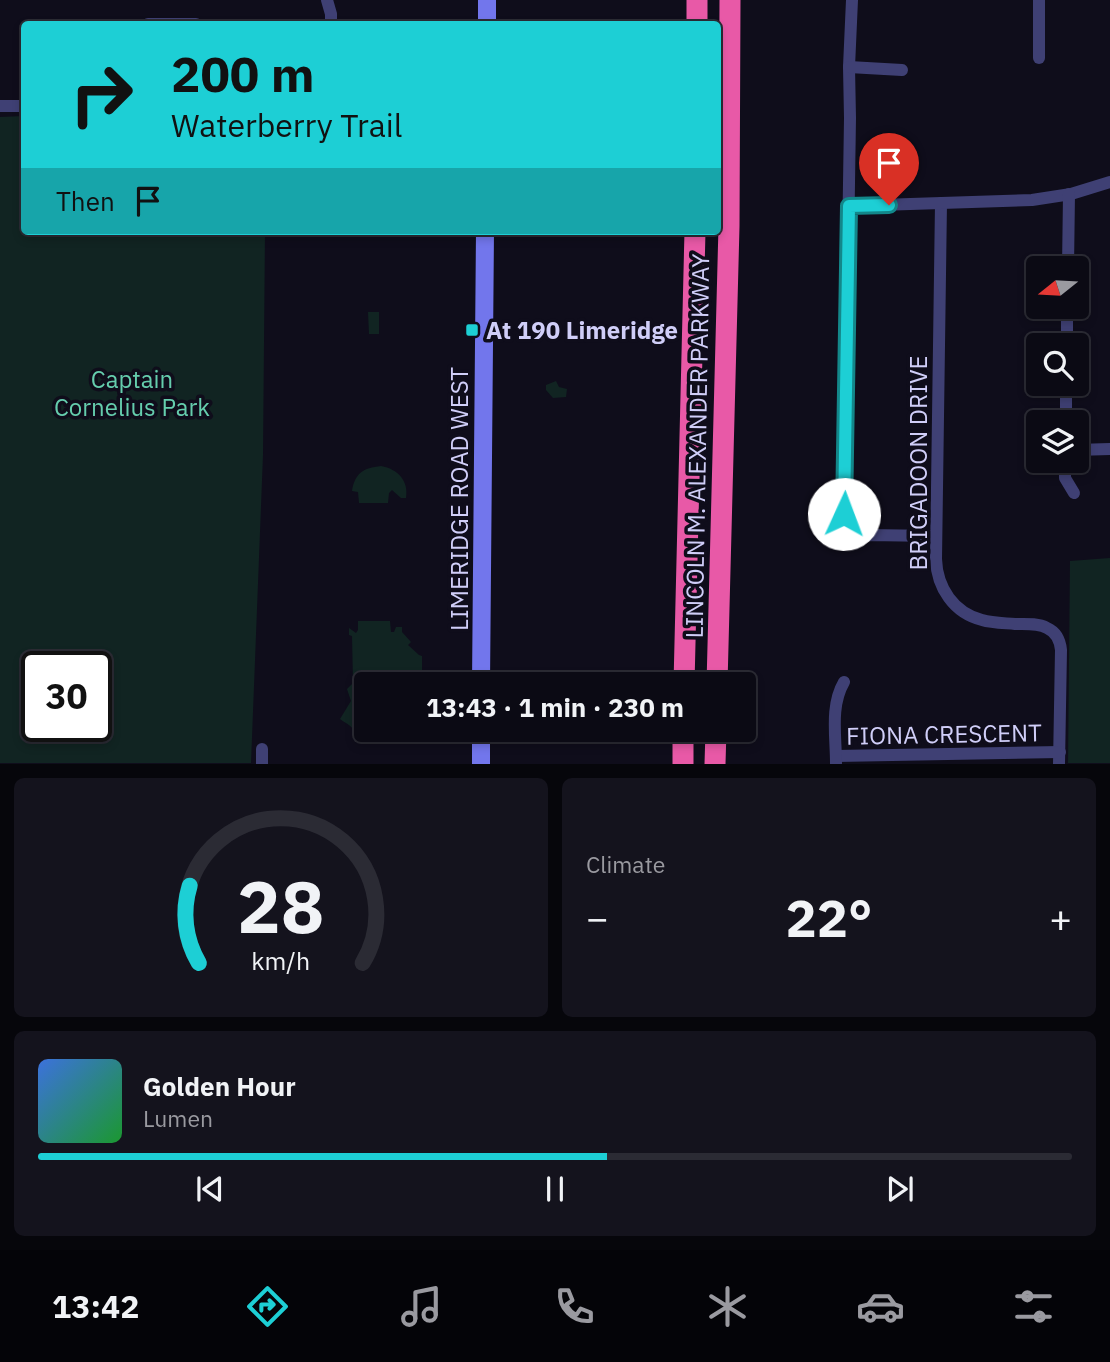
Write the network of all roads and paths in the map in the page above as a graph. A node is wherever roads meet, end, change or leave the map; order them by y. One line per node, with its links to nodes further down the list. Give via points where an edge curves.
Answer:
1 (327, 0): 7 (street)
2 (487, 0): 8 (street)
3 (697, 0): 9 (highway)
4 (730, 0): 29 (highway, LINCOLN M. ALEXANDER PARKWAY)
5 (852, 0): 11 (street)
6 (1039, 0): 10 (street)
7 (331, 21)
8 (487, 21)
9 (696, 21)
10 (1039, 58)
11 (849, 68): 12 (street); 18 (street)
12 (902, 70)
13 (0, 106): 14 (street)
14 (21, 106)
15 (1110, 183): 16 (street)
16 (1069, 194): 17 (street, via 1020,201); 21 (street)
17 (941, 203): 18 (street); 26 (street, BRIGADOON DRIVE)
18 (849, 206): 26 (street, via 842,519 845,527 859,536)
19 (485, 235): 27 (street, LIMERIDGE ROAD WEST)
20 (695, 235): 28 (highway, LINCOLN M. ALEXANDER PARKWAY)
21 (1068, 256)
22 (1110, 449): 23 (street)
23 (1089, 450)
24 (1065, 473): 25 (street)
25 (1073, 492)
26 (936, 536): 35 (street, BRIGADOON DRIVE, via 938,577 960,609 987,621 1046,627 1058,637)
27 (481, 672)
28 (684, 672)
29 (717, 672)
30 (844, 682): 36 (street, via 836,704)
31 (481, 742): 38 (street)
32 (684, 742): 39 (highway)
33 (716, 742): 40 (highway)
34 (262, 749): 37 (street)
35 (1059, 758): 36 (street, FIONA CRESCENT)
36 (836, 760)
37 (262, 764)
38 (481, 764)
39 (683, 764)
40 (715, 764)

